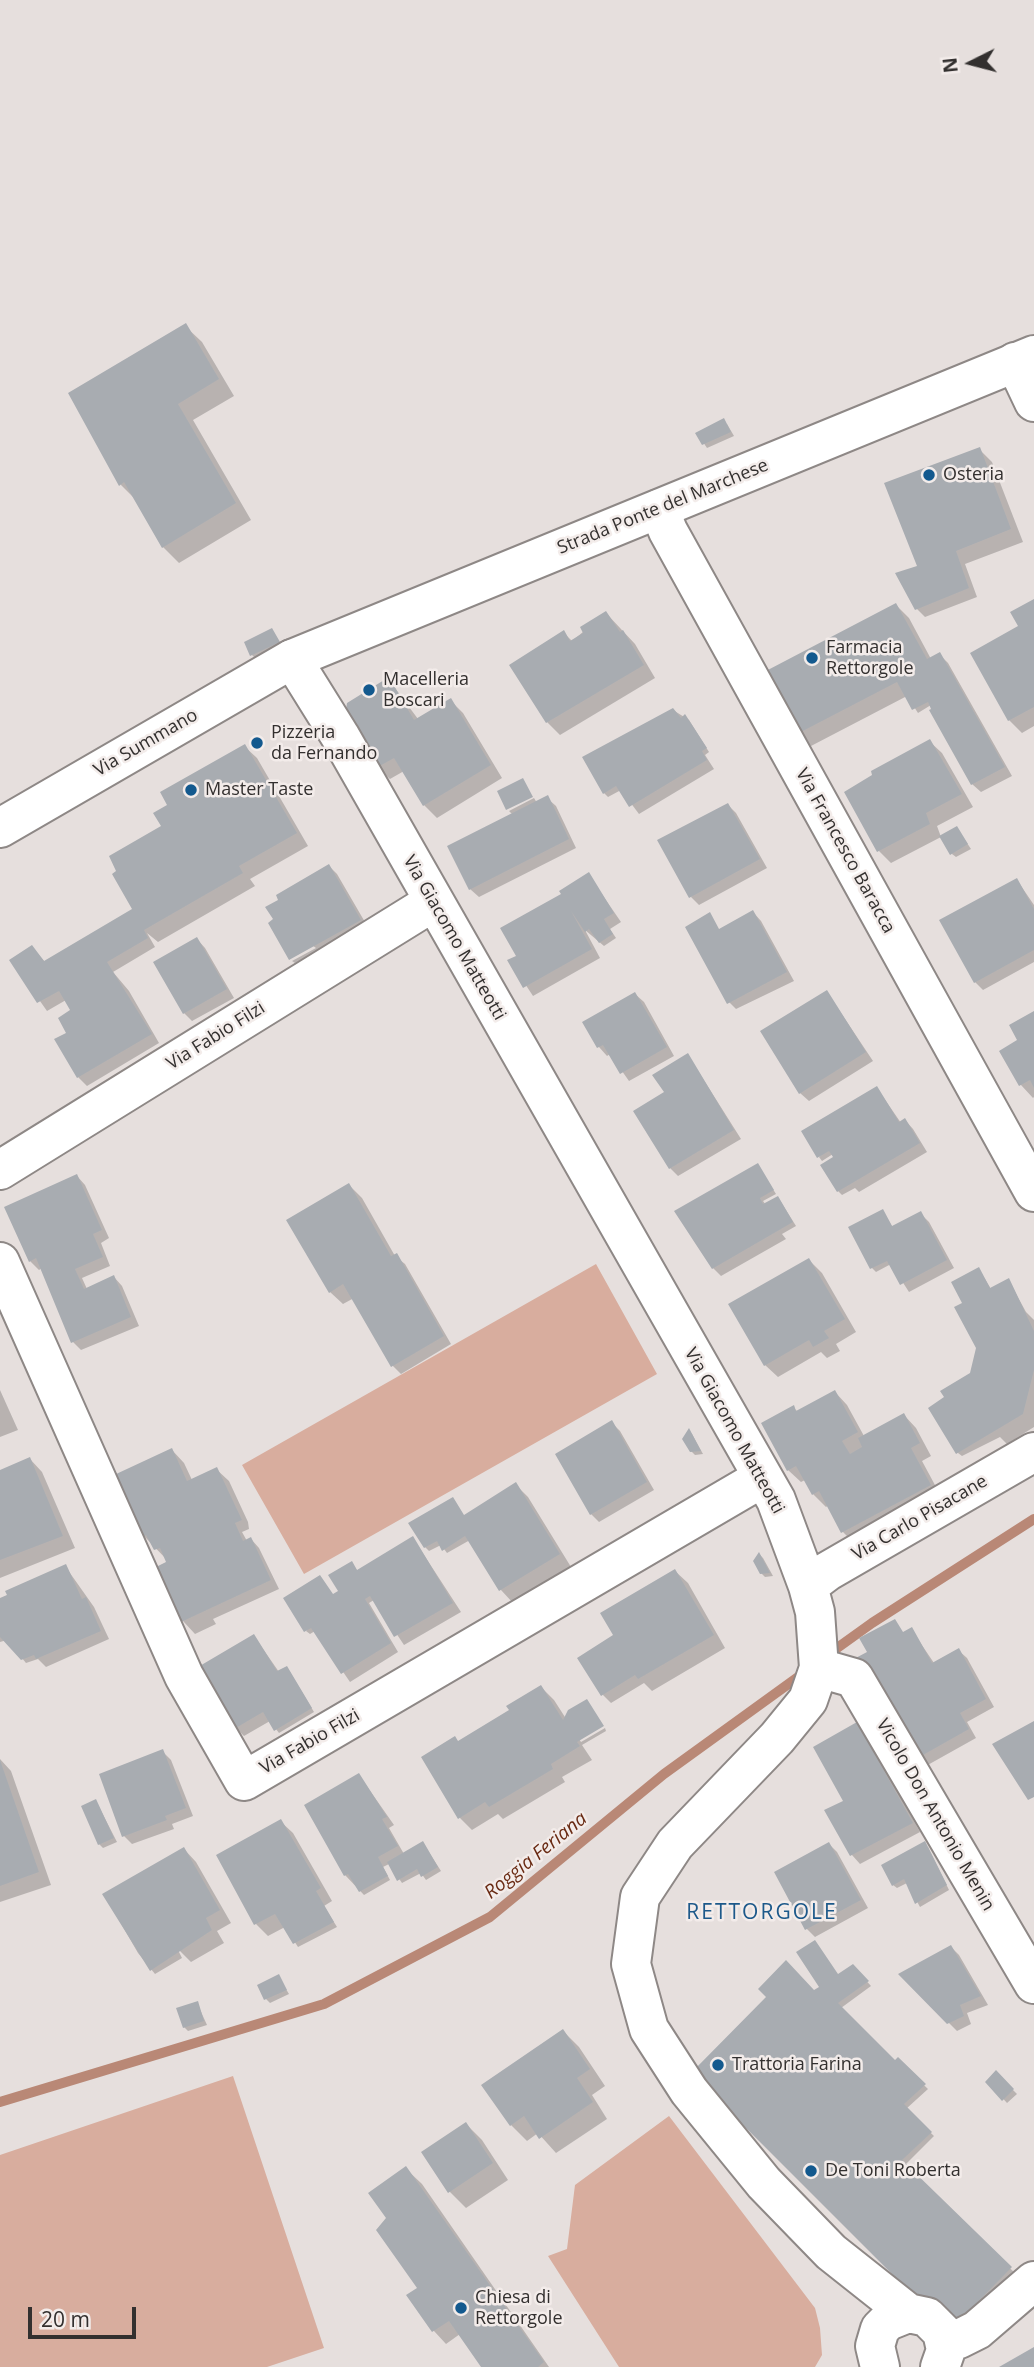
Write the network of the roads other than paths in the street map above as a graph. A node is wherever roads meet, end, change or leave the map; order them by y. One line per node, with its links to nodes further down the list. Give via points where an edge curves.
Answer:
1 (1024, 359): 2 (street); 3 (street, Strada Ponte del Marchese)
2 (1034, 402)
3 (659, 509): 4 (street, Strada Ponte del Marchese); 8 (street, Via Francesco Baracca)
4 (292, 659): 5 (street, Via Summano); 6 (street, Via Giacomo Matteotti)
5 (0, 828)
6 (433, 902): 7 (street, Via Fabio Filzi); 11 (street, Via Giacomo Matteotti)
7 (0, 1170)
8 (1034, 1192)
9 (0, 1262): 11 (street, Via Fabio Filzi, via 184,1676 244,1780)
10 (1034, 1452): 12 (street, Via Carlo Pisacane, via 828,1571)
11 (762, 1478): 12 (street, Via Giacomo Matteotti, via 776,1500)
12 (812, 1599): 13 (street, Via Giacomo Matteotti)
13 (820, 1668): 14 (street, Vicolo Don Antonio Menin, via 854,1678); 15 (street, Via Giacomo Matteotti, via 808,1700 675,1844 640,1897 631,1964 649,2029 689,2091 764,2183)
14 (1034, 1984)
15 (831, 2252): 17 (street, Via Giacomo Matteotti); 18 (street, Via Giacomo Matteotti)
16 (1034, 2281): 19 (street, via 977,2330 959,2339)
17 (908, 2313): 18 (street, via 887,2321); 19 (street, Via Giacomo Matteotti, via 935,2323)
18 (872, 2357)
19 (945, 2358)

